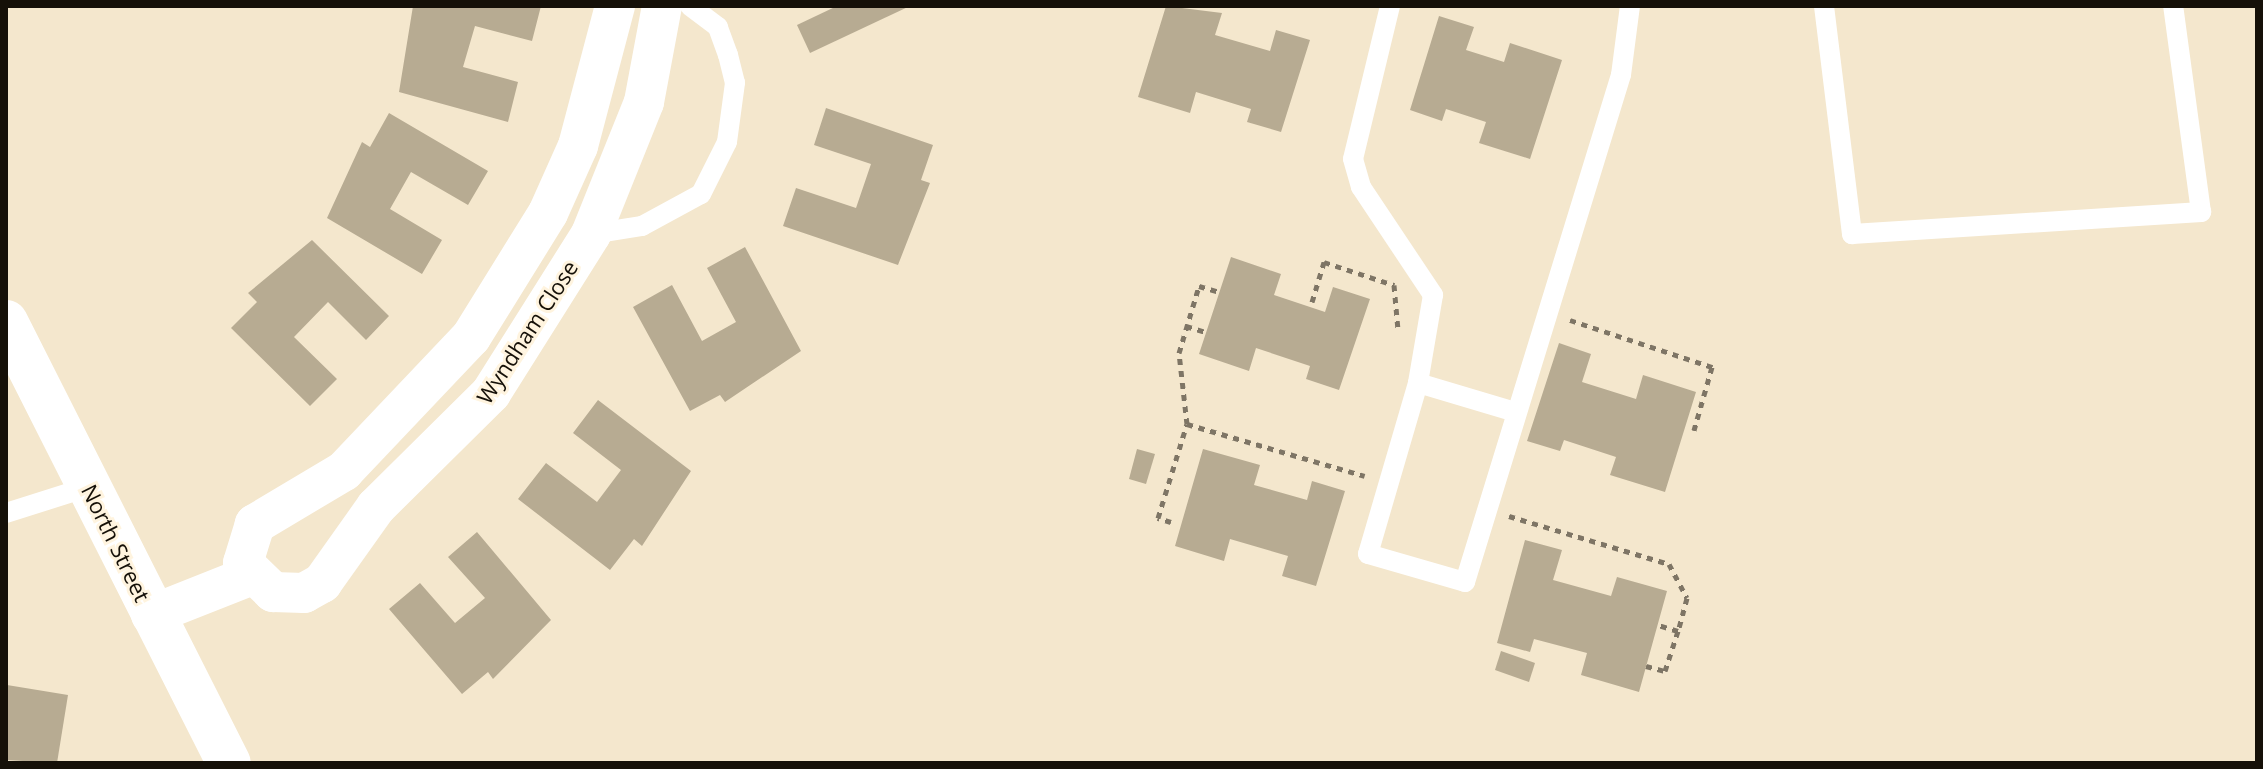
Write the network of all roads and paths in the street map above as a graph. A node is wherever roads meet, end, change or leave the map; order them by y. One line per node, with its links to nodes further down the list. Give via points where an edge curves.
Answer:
1 (615, 6): 8 (street, Wyndham Close, via 597,86)
2 (662, 6): 9 (street, Wyndham Close, via 644,102)
3 (690, 6): 9 (lane, via 718,27 728,55 735,83 727,142 701,194 642,226)
4 (1390, 6): 17 (lane, via 1353,159 1361,187 1433,295)
5 (1630, 6): 12 (lane, via 1621,75)
6 (1824, 6): 7 (lane, via 1852,234 2201,212)
7 (2173, 6)
8 (548, 213): 9 (street); 21 (street, Wyndham Close, via 471,337)
9 (591, 234): 24 (street, Wyndham Close, via 491,393)
10 (1220, 292): 14 (path, via 1199,286)
11 (1312, 302): 16 (path, via 1324,262 1394,285)
12 (1542, 311): 18 (lane); 20 (path, via 1712,367)
13 (6, 322): 23 (main road, North Street)
14 (1186, 326): 15 (path); 19 (path, via 1179,353)
15 (1206, 332)
16 (1399, 337)
17 (1418, 383): 18 (lane); 22 (lane)
18 (1512, 411): 25 (lane)
19 (1187, 424): 22 (path); 27 (path, via 1158,518)
20 (1694, 430)
21 (344, 471): 24 (street); 28 (street, Wyndham Close, via 255,524 243,563)
22 (1389, 483): 25 (lane, via 1368,554 1465,582)
23 (88, 487): 26 (lane); 29 (main road, North Street)
24 (376, 507): 28 (street, Wyndham Close, via 322,583 304,593 273,592)
25 (1485, 509): 31 (path, via 1669,564 1686,588)
26 (6, 513)
27 (1171, 522)
28 (252, 575): 29 (street)
29 (151, 615): 33 (main road, North Street)
30 (1658, 625): 31 (path)
31 (1678, 631): 32 (path, via 1665,671)
32 (1646, 666)
33 (229, 763)

